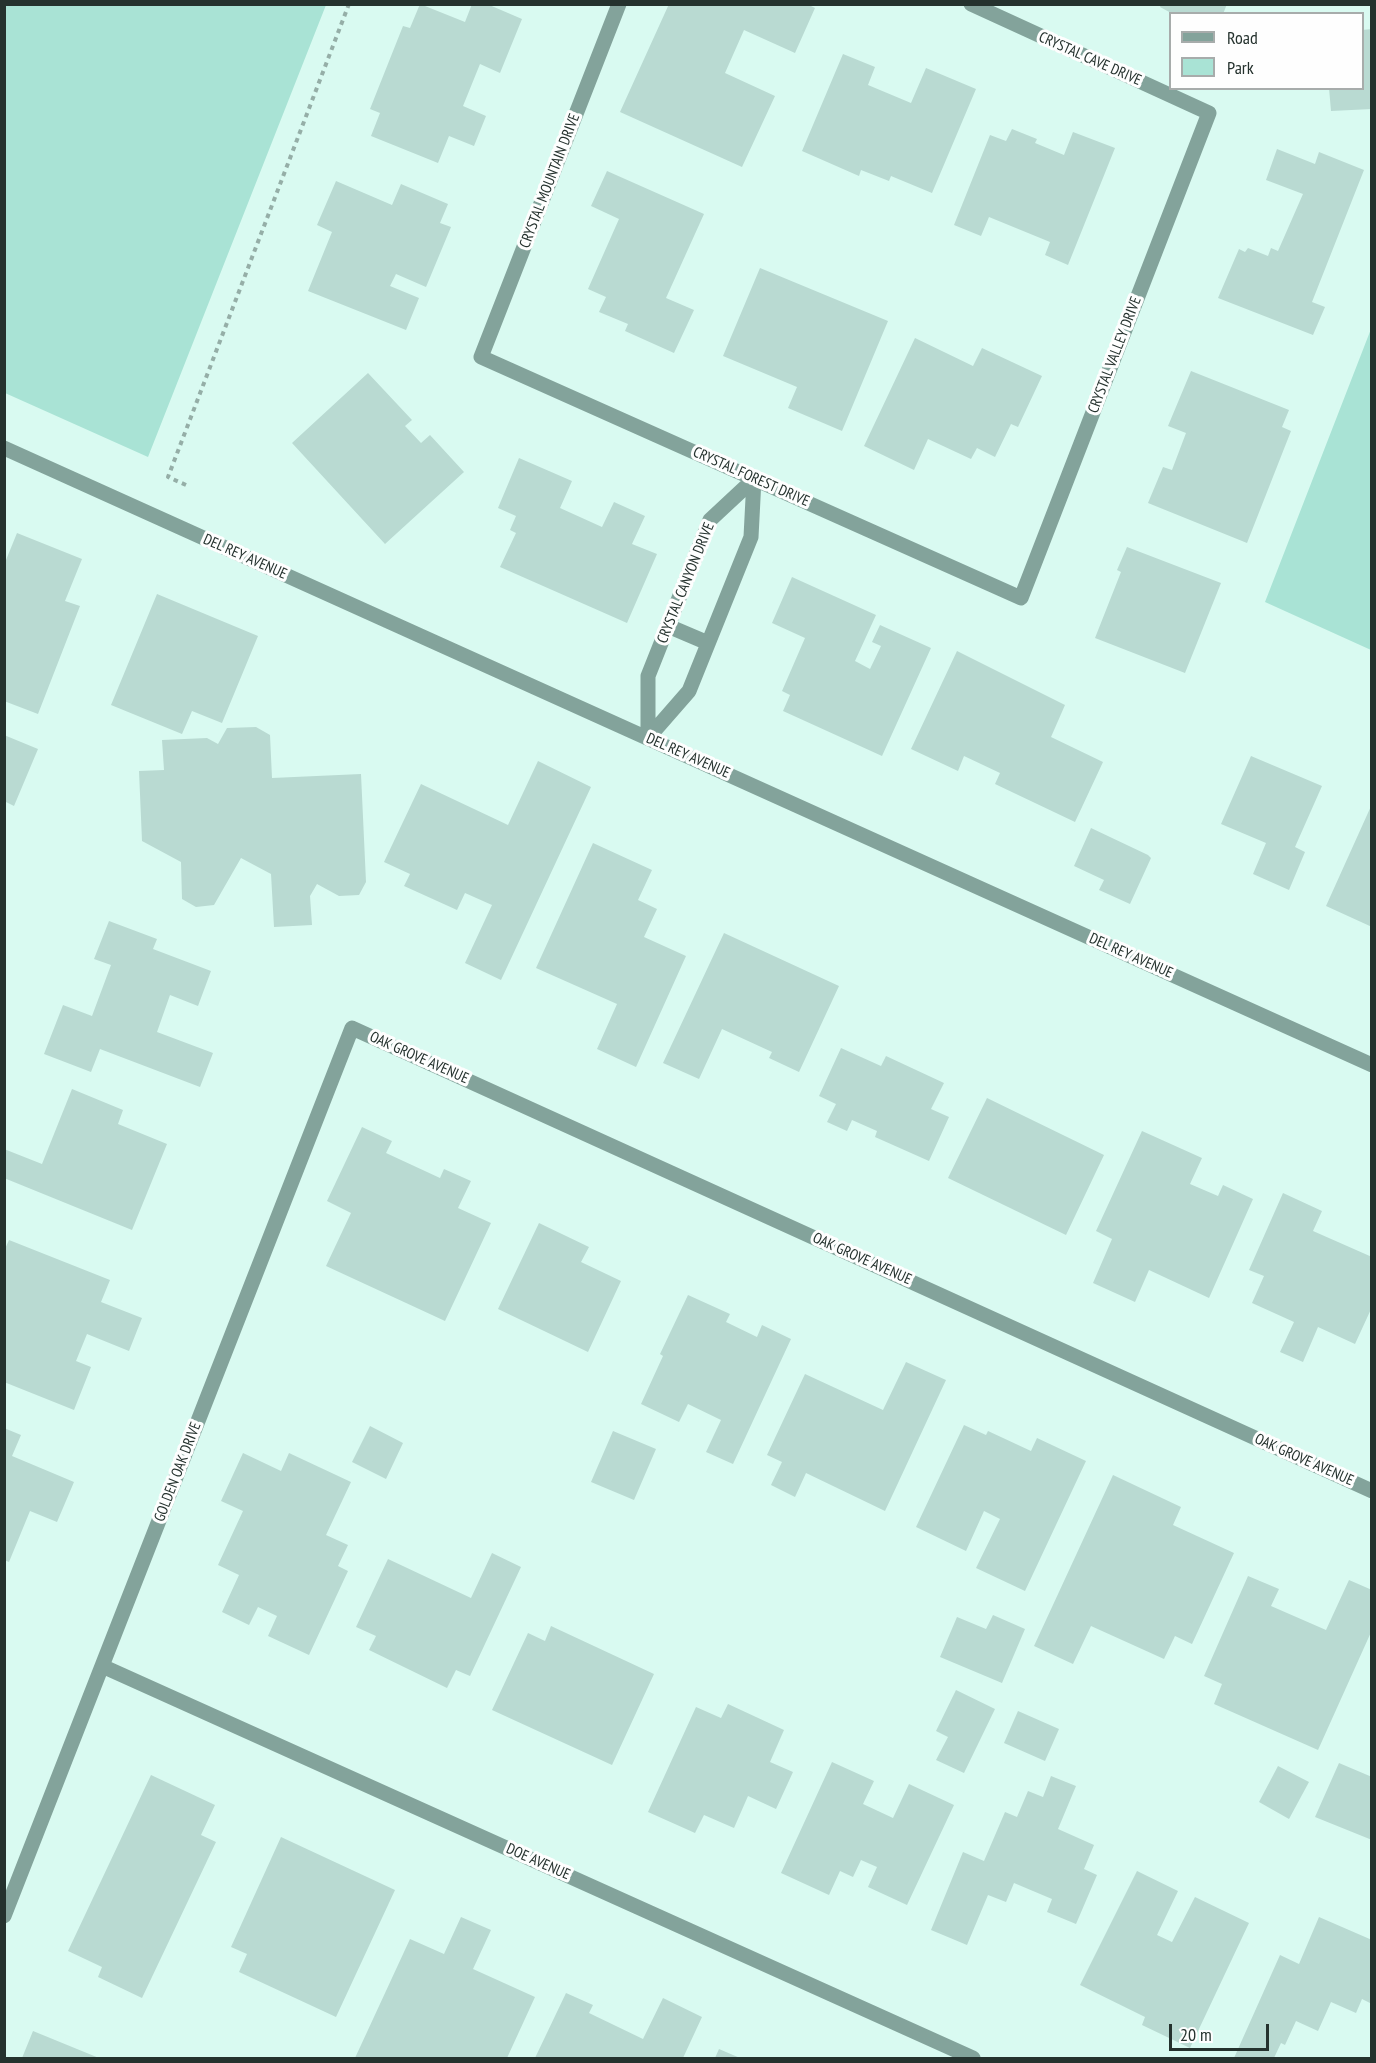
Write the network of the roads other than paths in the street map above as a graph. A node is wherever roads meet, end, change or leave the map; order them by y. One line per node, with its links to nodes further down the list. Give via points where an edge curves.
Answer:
1 (619, 4): 4 (street, CRYSTAL MOUNTAIN DRIVE)
2 (971, 4): 3 (street, CRYSTAL CAVE DRIVE)
3 (1209, 113): 7 (street, CRYSTAL VALLEY DRIVE)
4 (481, 357): 6 (street, CRYSTAL FOREST DRIVE)
5 (4, 448): 10 (street, DEL REY AVENUE)
6 (754, 479): 7 (street, CRYSTAL FOREST DRIVE); 8 (street, CRYSTAL CANYON DRIVE, via 710,520); 9 (street, via 751,537)
7 (1021, 598)
8 (668, 626): 9 (street); 10 (street, CRYSTAL CANYON DRIVE, via 648,676)
9 (708, 643): 10 (street, via 689,691)
10 (648, 738): 12 (street, DEL REY AVENUE)
11 (352, 1028): 13 (street, OAK GROVE AVENUE); 14 (street, GOLDEN OAK DRIVE)
12 (1371, 1065)
13 (1371, 1491)
14 (102, 1666): 15 (street, GOLDEN OAK DRIVE); 16 (street, DOE AVENUE)
15 (4, 1916)
16 (974, 2058)

